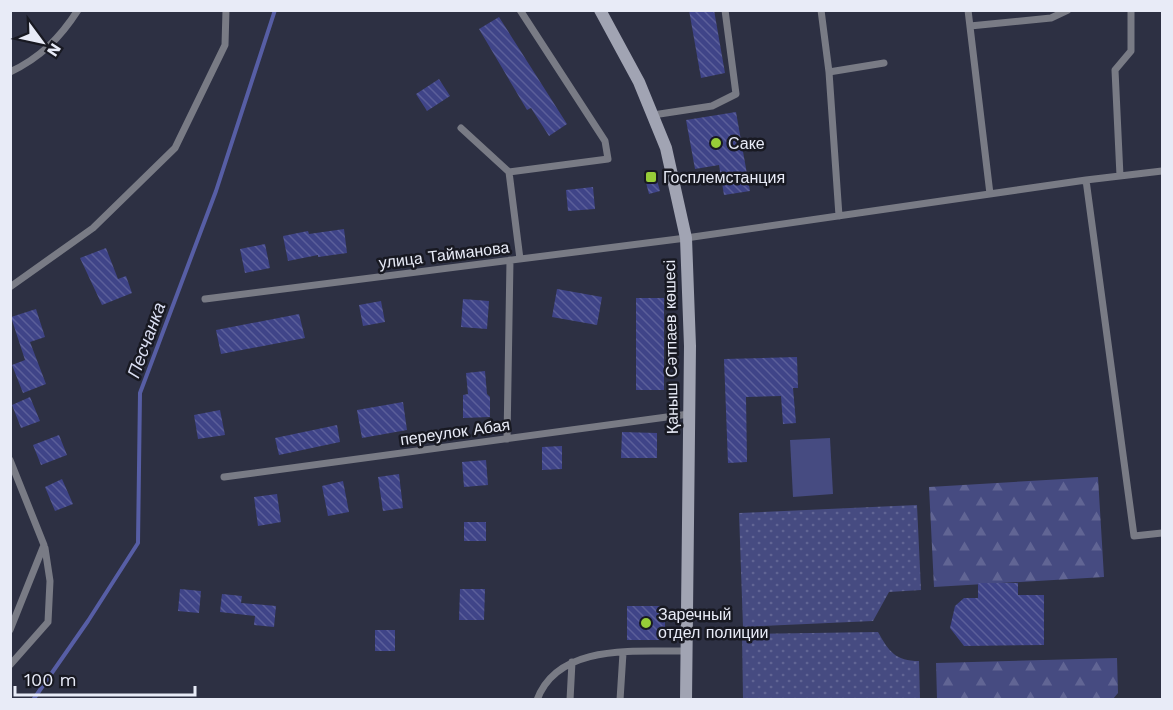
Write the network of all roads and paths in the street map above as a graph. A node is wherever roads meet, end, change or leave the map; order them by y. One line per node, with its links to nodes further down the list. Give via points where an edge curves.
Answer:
1 (78, 10): 12 (lane, via 54,44)
2 (226, 10): 25 (lane, via 225,45 175,148 93,228)
3 (520, 10): 17 (lane, via 605,141 608,159)
4 (600, 10): 14 (street, Қаныш Сәтпаев көшесі)
5 (725, 10): 14 (lane, via 736,94 712,106)
6 (821, 10): 13 (lane)
7 (968, 10): 10 (lane)
8 (1068, 10): 10 (lane, via 1051,18)
9 (1131, 10): 18 (lane, via 1131,51 1115,70)
10 (969, 26): 20 (lane)
11 (884, 63): 13 (lane)
12 (10, 72)
13 (829, 72): 21 (lane)
14 (652, 115): 22 (street, Қаныш Сәтпаев көшесі, via 666,148)
15 (461, 128): 17 (lane)
16 (1162, 171): 18 (lane, улица Тайманова)
17 (509, 172): 23 (lane)
18 (1120, 176): 19 (lane, улица Тайманова)
19 (1086, 180): 20 (lane, улица Тайманова); 31 (lane, via 1134,536)
20 (990, 194): 21 (lane, улица Тайманова)
21 (839, 216): 22 (lane, улица Тайманова)
22 (686, 238): 23 (lane, улица Тайманова); 27 (street, Қаныш Сәтпаев көшесі)
23 (520, 259): 24 (lane, улица Тайманова)
24 (510, 260): 26 (lane, улица Тайманова); 28 (lane)
25 (10, 287)
26 (205, 299)
27 (690, 414): 28 (lane, переулок Абая); 34 (street, Қаныш Сәтпаев көшесі)
28 (507, 439): 30 (lane, переулок Абая)
29 (10, 460): 32 (lane)
30 (224, 477)
31 (1162, 533)
32 (44, 545): 33 (lane); 37 (lane, via 50,580 48,622)
33 (10, 630)
34 (687, 651): 35 (lane); 41 (street, Қаныш Сәтпаев көшесі)
35 (623, 653): 36 (lane); 40 (lane)
36 (572, 662): 38 (lane, via 550,678); 39 (lane)
37 (10, 665)
38 (537, 699)
39 (570, 699)
40 (620, 699)
41 (686, 699)

